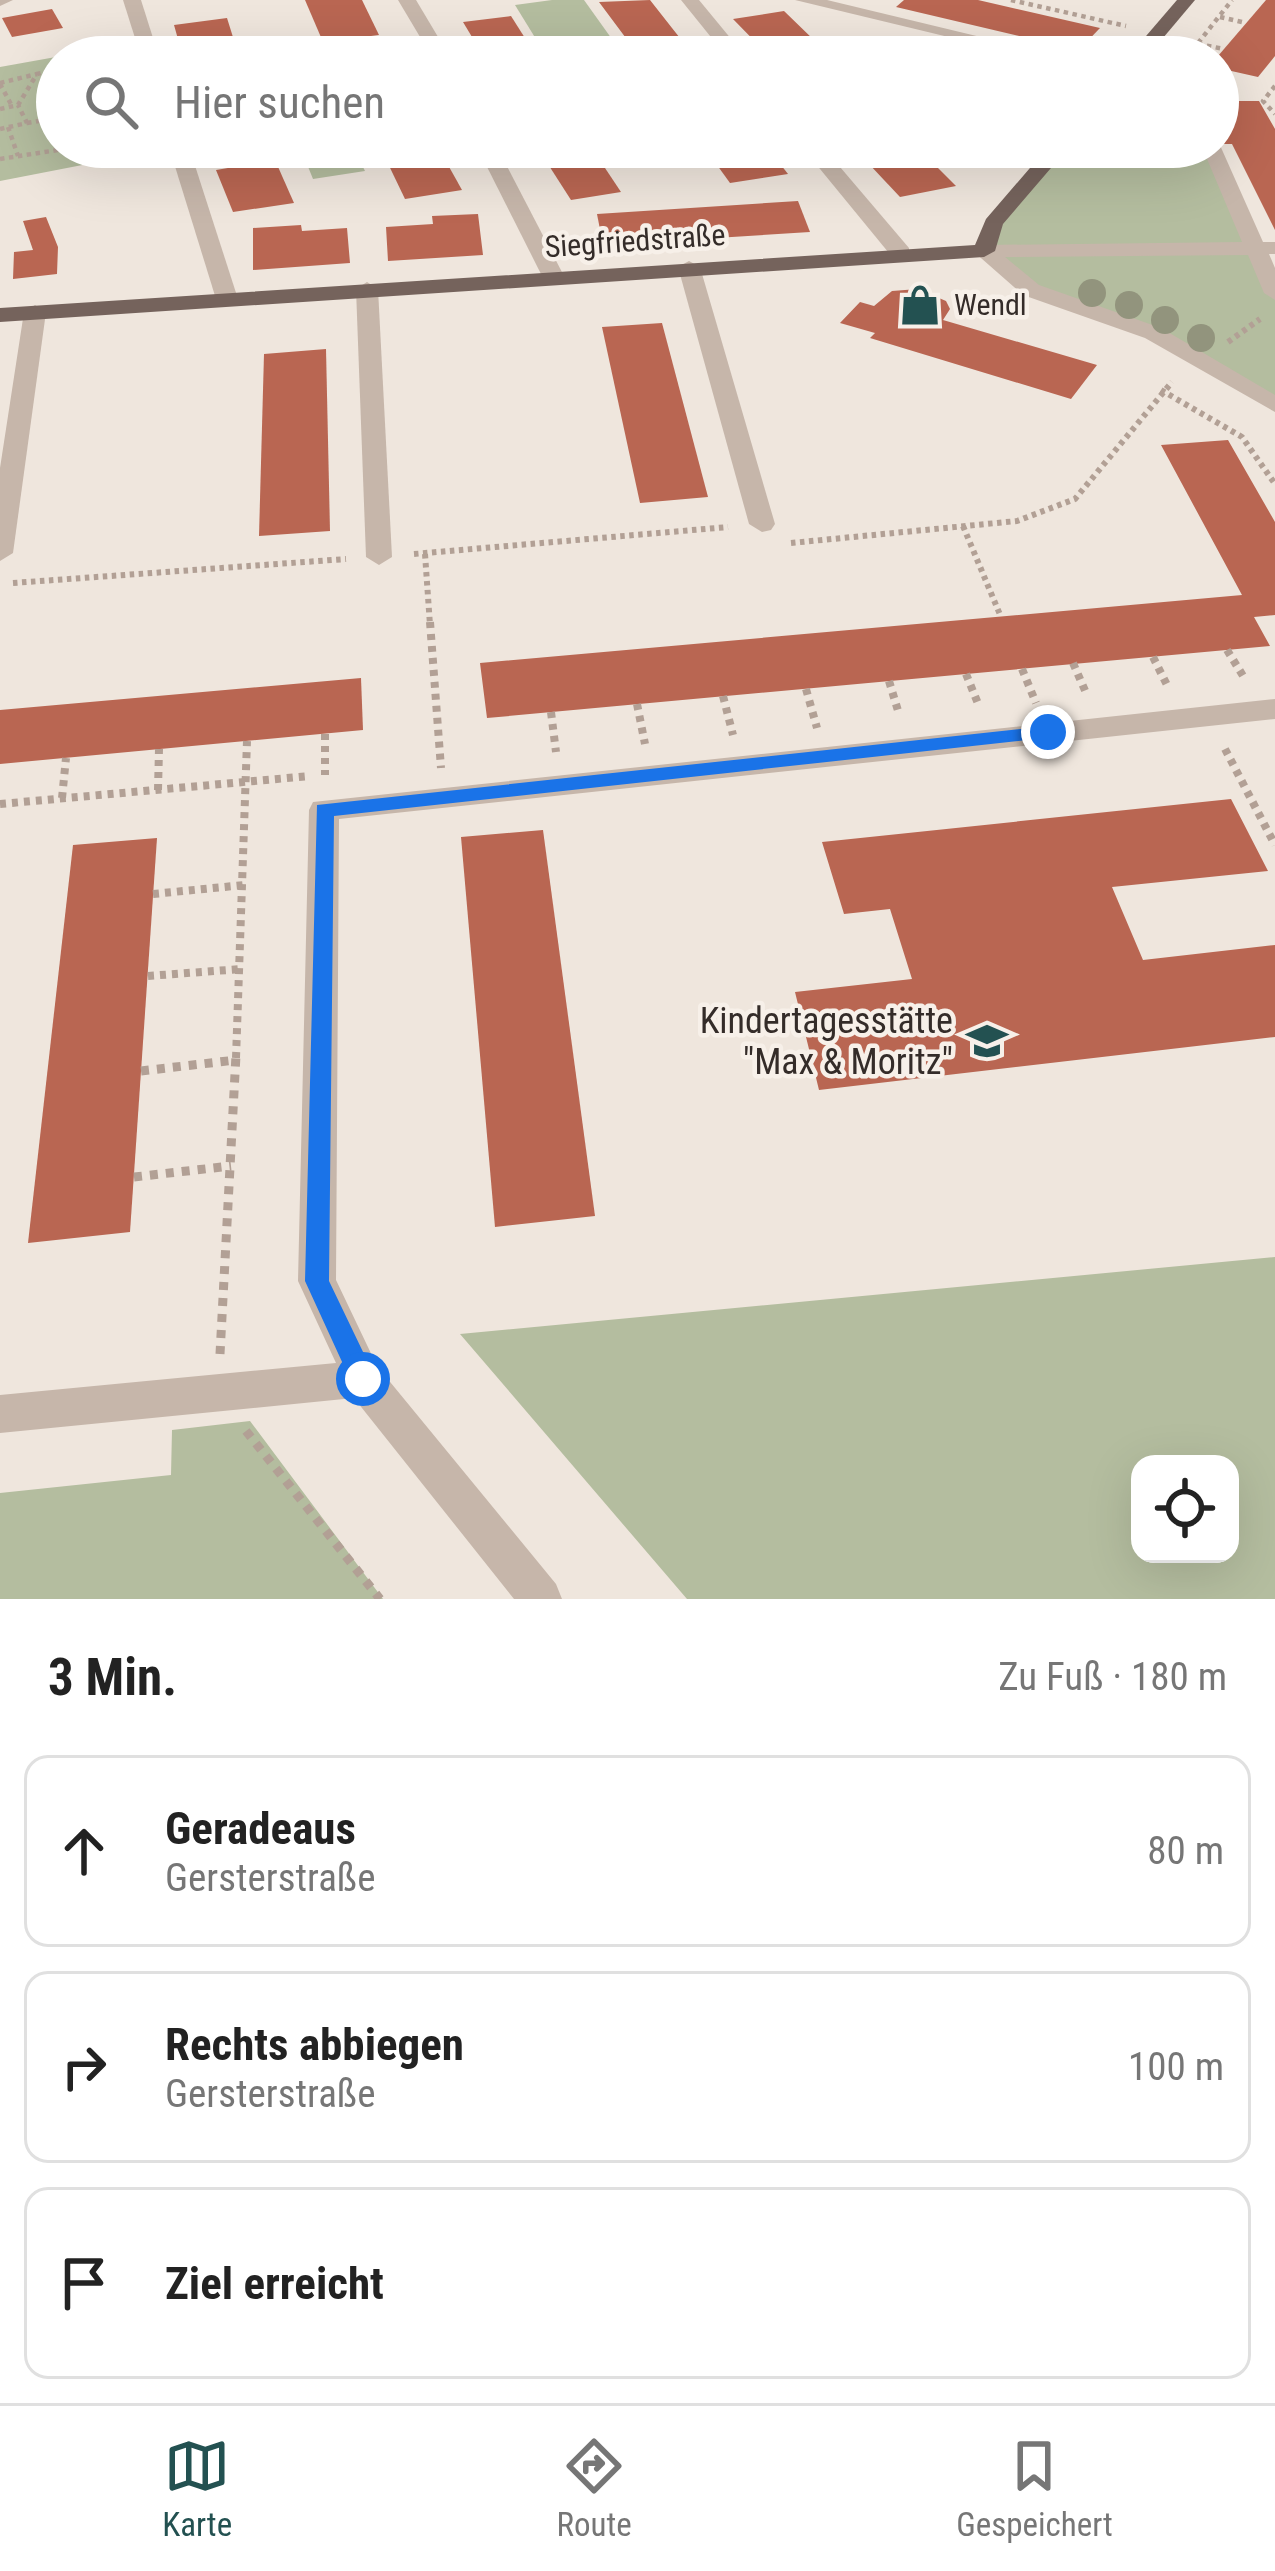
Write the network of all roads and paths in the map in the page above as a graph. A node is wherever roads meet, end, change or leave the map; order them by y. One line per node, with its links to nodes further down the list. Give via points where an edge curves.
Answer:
1 (132, 0): 12 (street)
2 (407, 0): 13 (street)
3 (690, 0): 14 (street)
4 (804, 0): 15 (street)
5 (1010, 0): 8 (path)
6 (1186, 0): 11 (main road)
7 (1232, 0): 9 (path)
8 (1037, 2): 11 (path)
9 (1220, 17): 10 (path); 17 (path)
10 (1246, 23)
11 (1157, 33): 16 (main road)
12 (143, 36)
13 (428, 36)
14 (720, 36)
15 (963, 36)
16 (1154, 36)
17 (1205, 36)
18 (36, 74): 20 (path)
19 (36, 75): 22 (path)
20 (0, 83): 22 (path)
21 (1275, 86): 24 (path, via 1263,101)
22 (15, 106): 23 (path); 26 (path)
23 (0, 109)
24 (1275, 114)
25 (36, 122): 26 (path)
26 (27, 123): 27 (path)
27 (4, 128): 29 (path)
28 (36, 153): 29 (path)
29 (18, 156): 30 (path)
30 (0, 159)
31 (186, 168): 43 (street)
32 (498, 168): 40 (street)
33 (829, 168): 38 (street)
34 (1041, 168): 37 (main road, via 993,223)
35 (1223, 168): 36 (street)
36 (1264, 248): 37 (street, Siegfriedstraße); 42 (street)
37 (984, 251): 38 (main road, Siegfriedstraße); 47 (street, via 1031,290)
38 (901, 254): 39 (main road, Siegfriedstraße)
39 (689, 267): 40 (main road, Siegfriedstraße); 51 (street)
40 (554, 276): 41 (main road, Siegfriedstraße)
41 (367, 289): 43 (main road, Siegfriedstraße); 55 (street)
42 (1275, 292)
43 (227, 299): 45 (main road, Siegfriedstraße)
44 (1275, 308): 47 (path)
45 (35, 312): 46 (main road, Siegfriedstraße); 53 (street)
46 (0, 315)
47 (1204, 358): 48 (path); 49 (street)
48 (1161, 390): 50 (path, via 1242,437); 52 (path, via 1075,499 1017,520)
49 (1275, 405)
50 (1275, 484)
51 (762, 524): 52 (path, via 789,543); 54 (path)
52 (963, 526): 57 (path)
53 (0, 553)
54 (424, 554): 55 (path); 67 (path)
55 (379, 557): 56 (path)
56 (0, 584)
57 (1000, 617)
58 (1275, 709): 59 (street)
59 (1208, 716): 67 (street); 70 (path)
60 (326, 734): 66 (path)
61 (247, 741): 64 (path)
62 (159, 749): 65 (path)
63 (66, 758): 68 (path)
64 (246, 782): 65 (path); 66 (path); 71 (path)
65 (158, 790): 68 (path)
66 (324, 792): 67 (street); 79 (street, via 317,1281)
67 (443, 796)
68 (62, 798): 69 (path)
69 (0, 804)
70 (1275, 845)
71 (244, 885): 72 (path); 73 (path)
72 (153, 895)
73 (242, 969): 74 (path); 75 (path)
74 (148, 976)
75 (236, 1060): 76 (path); 77 (path)
76 (141, 1071)
77 (231, 1166): 78 (path); 80 (path)
78 (134, 1177)
79 (363, 1379): 80 (street); 83 (street)
80 (217, 1394): 81 (street); 82 (path)
81 (0, 1414)
82 (380, 1599)
83 (541, 1599)

